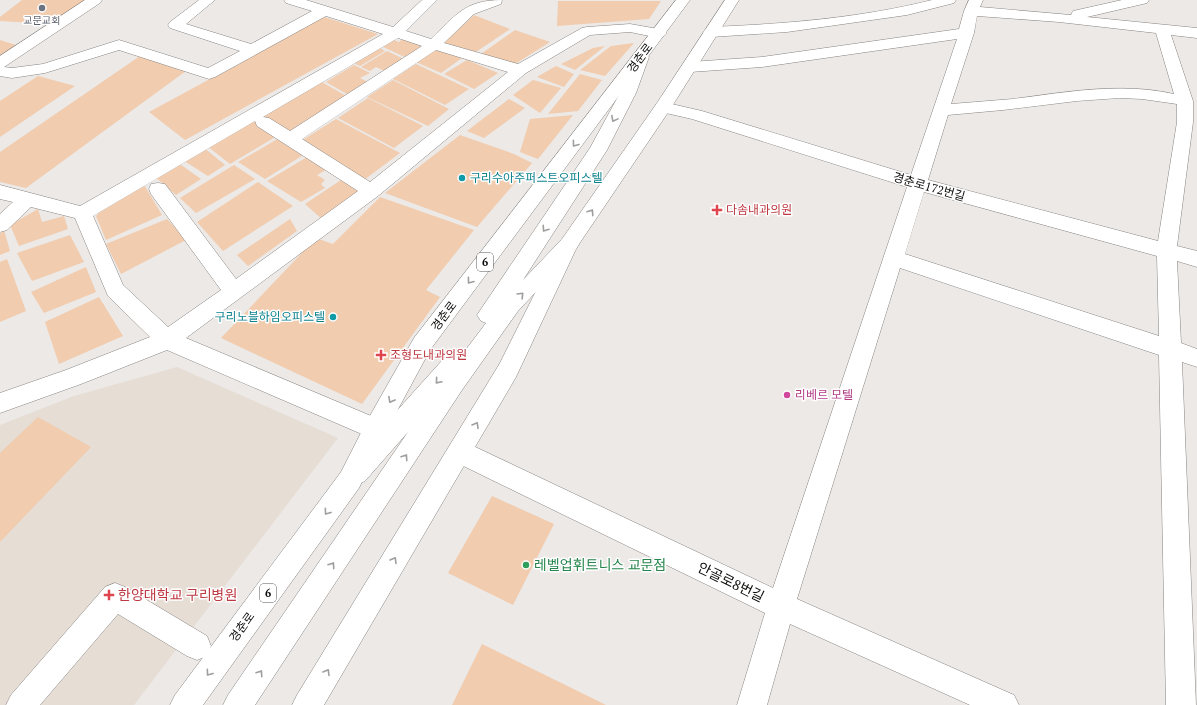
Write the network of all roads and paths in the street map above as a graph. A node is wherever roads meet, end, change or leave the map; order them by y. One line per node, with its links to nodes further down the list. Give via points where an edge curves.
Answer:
1 (95, 0): 22 (street)
2 (208, 0): 20 (street, via 175,26)
3 (291, 0): 11 (street)
4 (430, 0): 16 (street)
5 (683, 0): 14 (street, 경춘로 / 6)
6 (732, 0): 15 (street)
7 (949, 0): 15 (street, via 908,11 794,27)
8 (1142, 0): 12 (street)
9 (496, 1): 19 (street, via 469,11)
10 (973, 6): 12 (street); 17 (street)
11 (324, 11): 16 (street); 20 (street)
12 (1060, 18): 13 (street)
13 (1162, 29): 18 (street); 26 (street)
14 (659, 32): 21 (street, 경춘로 / 6); 24 (street, via 630,28 587,31)
15 (712, 32): 23 (street)
16 (396, 33): 19 (street); 37 (street)
17 (966, 33): 23 (street, via 762,62); 28 (street)
18 (1197, 33)
19 (433, 44): 24 (street); 31 (street)
20 (253, 50): 25 (street, via 209,74 119,45 45,68 12,73)
21 (641, 57): 48 (street, 경춘로 / 6, one-way to 48, via 422,344); 50 (street, one-way to 50, via 628,93 598,150 460,356)
22 (0, 63)
23 (690, 67): 27 (street)
24 (520, 70): 34 (street)
25 (0, 71)
26 (1185, 101): 28 (street, via 1165,96 1118,93); 30 (street)
27 (663, 107): 32 (street, 경춘로172번길); 39 (street, one-way to 27)
28 (942, 110): 32 (street)
29 (263, 122): 31 (street)
30 (1191, 123): 40 (street)
31 (290, 139): 34 (street)
32 (918, 184): 40 (street, 경춘로172번길); 41 (street)
33 (158, 189): 43 (street)
34 (371, 191): 43 (street)
35 (0, 192): 36 (street)
36 (27, 199): 37 (street); 38 (street)
37 (82, 213): 44 (street, via 115,290)
38 (0, 225)
39 (569, 244): 49 (street, one-way to 39, via 508,370); 55 (street, one-way to 39, via 458,378 511,305)
40 (1167, 250): 42 (street, 경춘로172번길); 45 (street)
41 (895, 258): 45 (street); 51 (street)
42 (1197, 259)
43 (234, 292): 44 (street)
44 (167, 340): 47 (street); 48 (street)
45 (1171, 349): 46 (street); 59 (street)
46 (1197, 358)
47 (0, 403)
48 (375, 429): 50 (street, 경춘로 / 6)
49 (460, 452): 51 (street, 안골로8번길); 56 (street, one-way to 49)
50 (350, 480): 54 (street, 경춘로 / 6, one-way to 54)
51 (781, 606): 57 (street); 58 (street, 안골로8번길)
52 (198, 646): 53 (street, via 115,597)
53 (21, 705)
54 (185, 705)
55 (238, 705)
56 (307, 705)
57 (752, 705)
58 (1004, 705)
59 (1181, 705)

